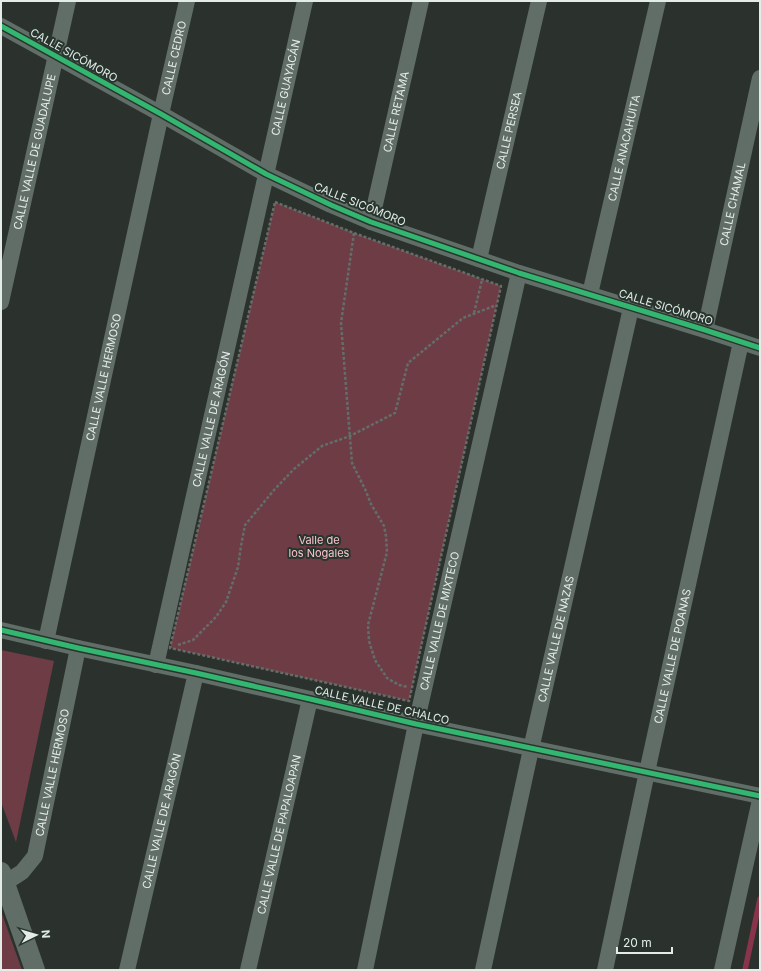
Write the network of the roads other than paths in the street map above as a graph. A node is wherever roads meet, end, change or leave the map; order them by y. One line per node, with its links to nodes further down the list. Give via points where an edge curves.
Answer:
1 (68, 1): 8 (street, CALLE VALLE DE GUADALUPE)
2 (187, 1): 10 (street, CALLE CEDRO)
3 (305, 1): 11 (street, CALLE GUAYACÁN)
4 (421, 1): 12 (street, CALLE RETAMA)
5 (539, 1): 13 (street, CALLE PERSEA)
6 (658, 1): 15 (street, CALLE ANACAHUITA)
7 (1, 26): 8 (street, CALLE SICÓMORO)
8 (55, 57): 10 (street, CALLE SICÓMORO); 16 (street, CALLE VALLE DE GUADALUPE)
9 (760, 78): 18 (street, CALLE CHAMAL)
10 (160, 114): 11 (street, CALLE SICÓMORO); 22 (street, CALLE VALLE HERMOSO)
11 (266, 174): 12 (street, CALLE SICÓMORO); 24 (street, CALLE VALLE DE ARAGÓN)
12 (371, 222): 13 (street, CALLE SICÓMORO)
13 (480, 259): 14 (street, CALLE SICÓMORO)
14 (519, 273): 15 (street, CALLE SICÓMORO); 27 (street, CALLE VALLE DE MIXTECO)
15 (590, 294): 17 (street, CALLE SICÓMORO)
16 (1, 302)
17 (631, 308): 18 (street, CALLE SICÓMORO); 28 (street, CALLE VALLE DE NAZAS)
18 (705, 330): 19 (street, CALLE SICÓMORO)
19 (741, 342): 20 (street, CALLE SICÓMORO); 29 (street, CALLE VALLE DE POANAS)
20 (760, 348)
21 (1, 630): 22 (street, CALLE VALLE DE CHALCO)
22 (46, 641): 23 (street, CALLE VALLE DE CHALCO)
23 (78, 648): 24 (street, CALLE VALLE DE CHALCO); 32 (street, CALLE VALLE HERMOSO, via 35,856 22,872)
24 (156, 665): 25 (street, CALLE VALLE DE CHALCO)
25 (196, 673): 26 (street, CALLE VALLE DE CHALCO); 34 (street, CALLE VALLE DE ARAGÓN)
26 (310, 699): 27 (street, CALLE VALLE DE CHALCO); 35 (street, CALLE VALLE DE PAPALOAPAN)
27 (416, 724): 28 (street, CALLE VALLE DE CHALCO); 36 (street, CALLE VALLE DE MIXTECO)
28 (531, 749): 29 (street, CALLE VALLE DE CHALCO); 37 (street, CALLE VALLE DE NAZAS)
29 (647, 772): 30 (street, CALLE VALLE DE CHALCO); 38 (street, CALLE VALLE DE POANAS)
30 (760, 796)
31 (760, 800): 39 (street)
32 (3, 878): 33 (street)
33 (35, 970)
34 (128, 970)
35 (248, 970)
36 (365, 970)
37 (483, 970)
38 (605, 970)
39 (722, 970)

